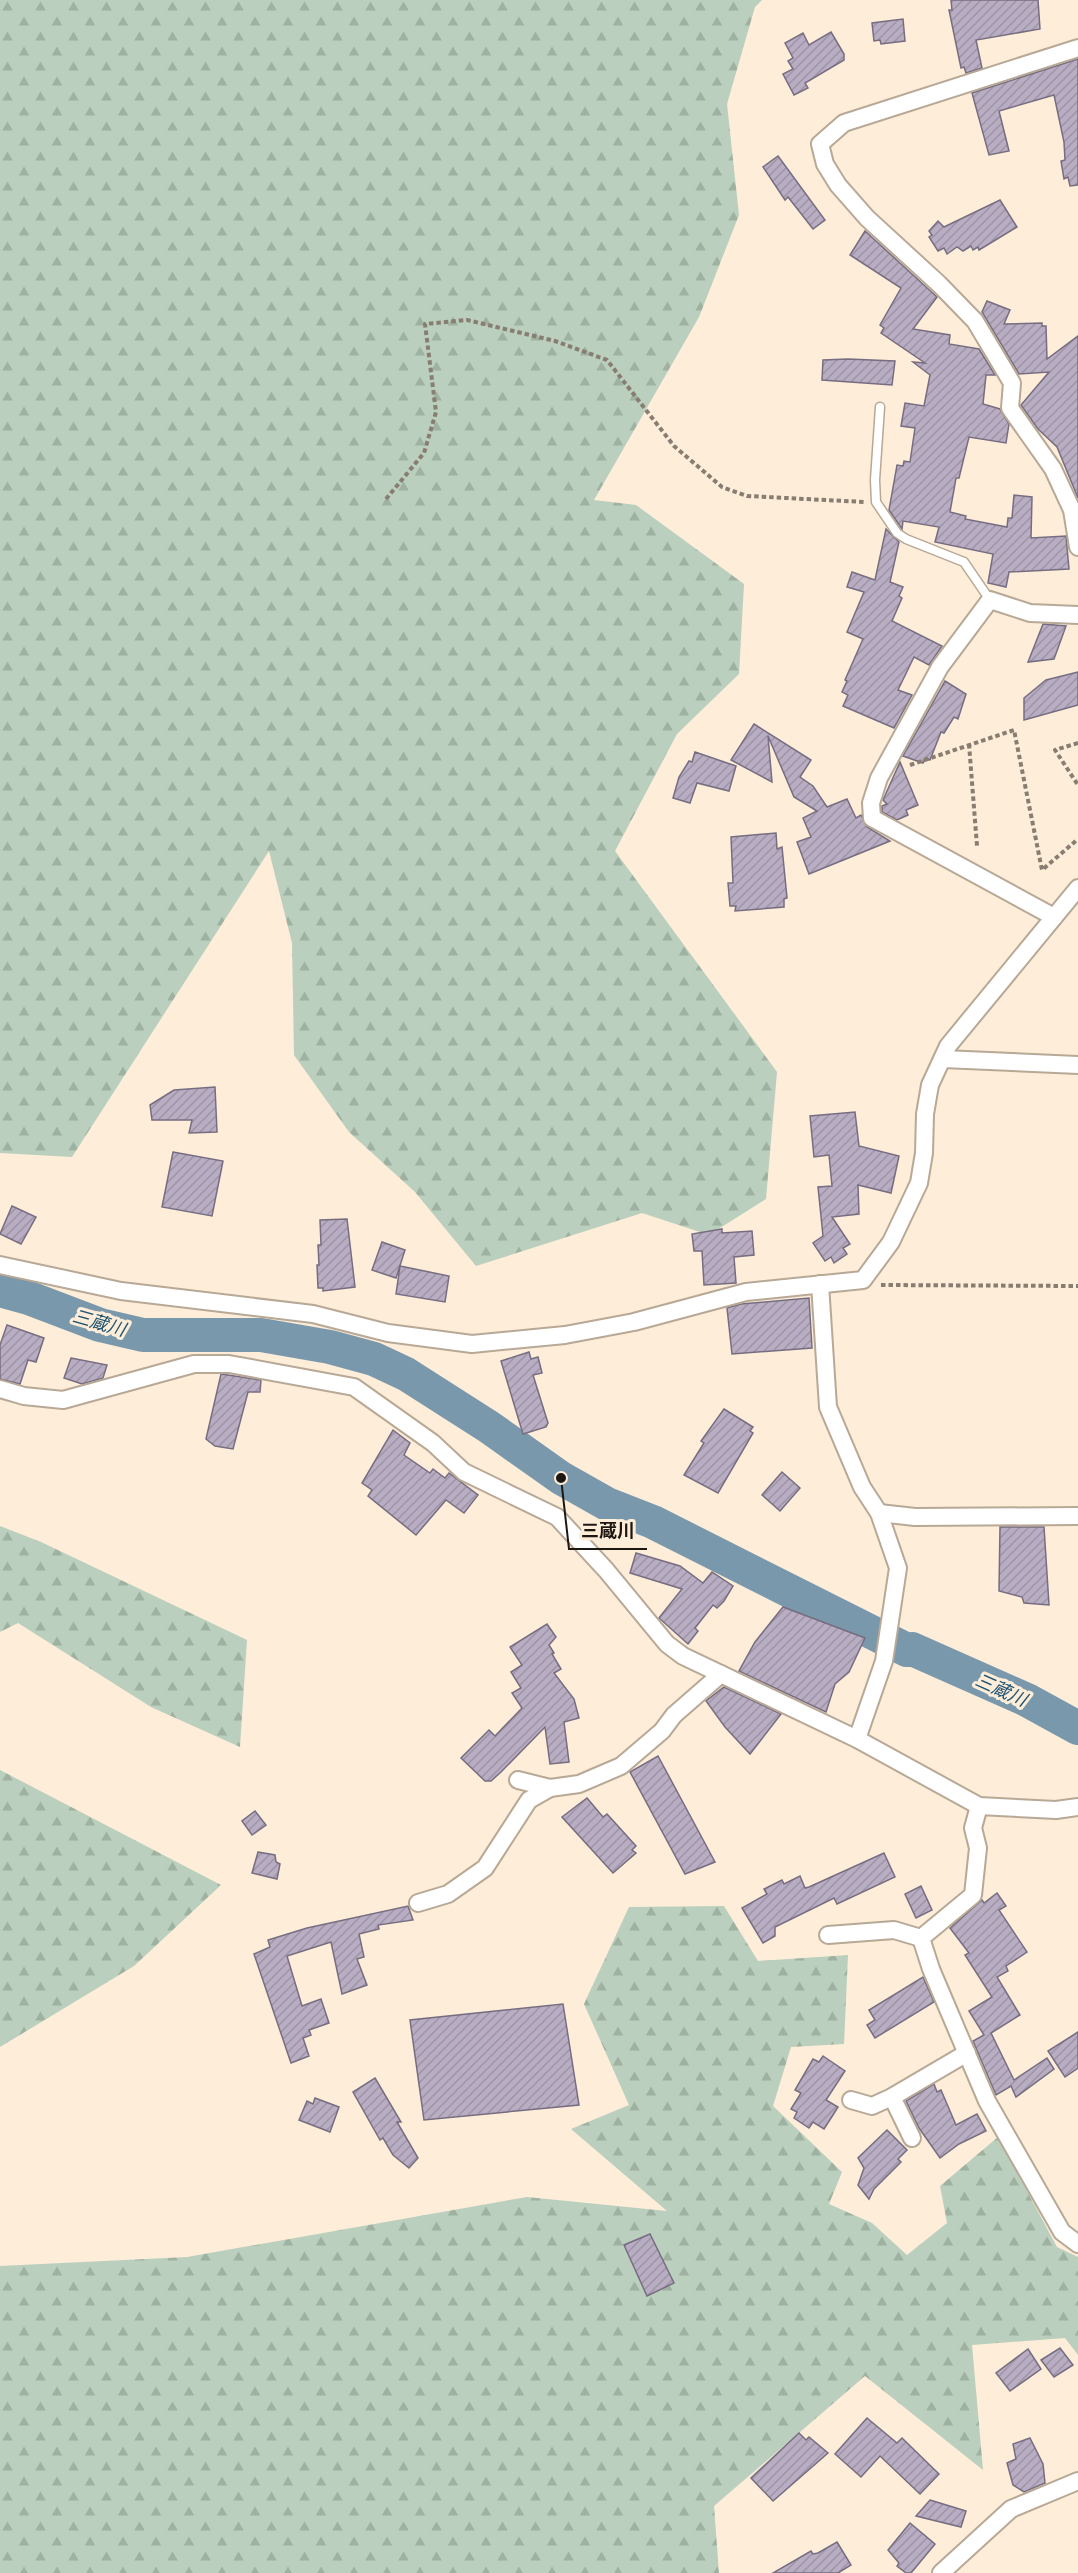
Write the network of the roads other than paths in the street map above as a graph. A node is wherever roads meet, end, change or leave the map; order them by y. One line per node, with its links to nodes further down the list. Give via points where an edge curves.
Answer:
1 (1078, 48): 3 (street, via 844,123 820,144 825,164 838,185 975,321 1012,383 1010,408 1053,469)
2 (880, 407): 5 (lane, via 876,502 906,539 964,562)
3 (1075, 511): 4 (street)
4 (1078, 547)
5 (990, 600): 6 (street, via 1030,613); 8 (street, via 940,667 885,768 871,803 872,818)
6 (1078, 615)
7 (1078, 888): 8 (street)
8 (1054, 917): 9 (street, via 948,1046)
9 (943, 1059): 10 (street); 12 (street, via 930,1085 918,1183 891,1242 863,1280)
10 (1078, 1065)
11 (0, 1264): 12 (street, via 121,1291 313,1314 388,1333 472,1344 565,1335 634,1322 746,1292)
12 (820, 1284): 14 (street, via 828,1407 862,1487)
13 (0, 1389): 16 (street, via 63,1400 194,1364 229,1364 354,1387 433,1443 464,1472 557,1517 667,1644)
14 (879, 1513): 15 (street, via 915,1517); 17 (street, via 898,1568 884,1661)
15 (1078, 1516)
16 (721, 1674): 17 (street); 19 (street, via 621,1766 579,1784)
17 (857, 1739): 20 (street)
18 (519, 1780): 19 (street)
19 (550, 1788): 22 (street, via 529,1800 485,1868 448,1894)
20 (979, 1806): 21 (street, via 1056,1810); 24 (street, via 973,1828 978,1848 973,1895)
21 (1078, 1807)
22 (418, 1903)
23 (828, 1935): 24 (street, via 894,1930)
24 (921, 1938): 25 (street)
25 (966, 2053): 26 (street); 29 (street, via 987,2101 1062,2232)
26 (892, 2097): 27 (street, via 872,2106); 28 (street)
27 (851, 2100)
28 (912, 2138)
29 (1078, 2244)
30 (1078, 2481): 31 (street, via 1011,2509)
31 (941, 2573)

